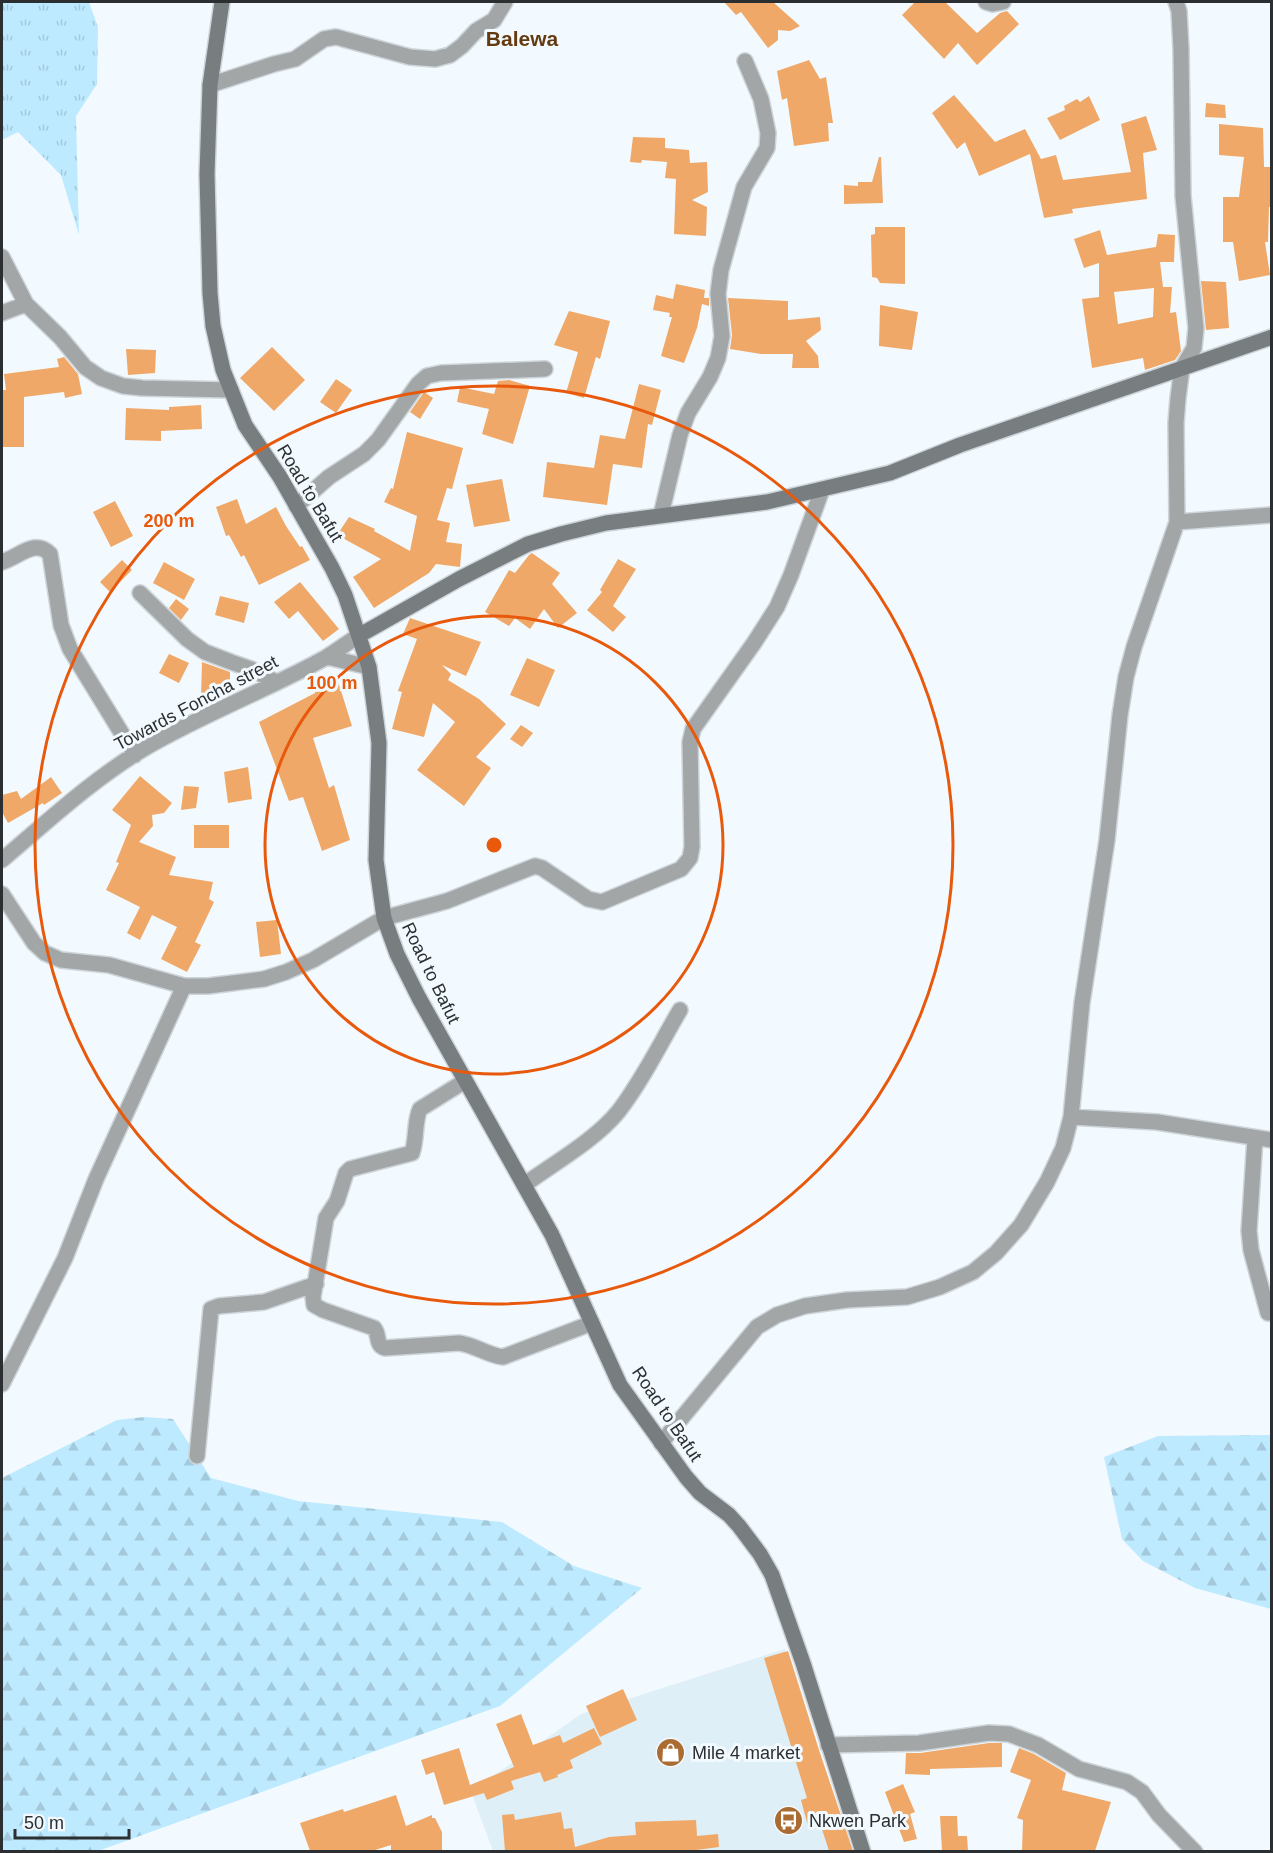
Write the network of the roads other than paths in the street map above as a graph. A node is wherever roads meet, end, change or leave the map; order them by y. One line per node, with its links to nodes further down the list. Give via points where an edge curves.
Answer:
1 (222, 2): 7 (street, Road to Bafut)
2 (505, 2): 7 (street, via 494,20 450,55 435,59 410,57 336,37 324,39 295,59)
3 (986, 2): 4 (street)
4 (1003, 2)
5 (1176, 2): 12 (street, via 1183,196 1196,328 1194,348)
6 (745, 61): 17 (street, via 761,99 767,148 744,187 721,270 718,294 722,336 718,358 680,435)
7 (210, 85): 14 (street, Road to Bafut, via 210,293 213,326)
8 (2, 257): 9 (street)
9 (26, 304): 10 (street); 14 (street, via 85,367 101,378 142,388)
10 (2, 313)
11 (1272, 337): 12 (street)
12 (1182, 368): 15 (street, via 890,473); 19 (street, via 1176,423)
13 (545, 369): 16 (street, via 427,376 364,454)
14 (231, 390): 16 (street, Road to Bafut, via 245,426)
15 (822, 490): 17 (street, via 768,502); 29 (street, via 777,607 693,729 692,847 690,858 681,869 602,902 588,899 535,866 447,901)
16 (296, 506): 22 (street, Road to Bafut, via 341,586)
17 (661, 515): 22 (street, via 606,523 528,544)
18 (1272, 515): 19 (street)
19 (1177, 522): 33 (street, via 1126,677 1082,1003)
20 (2, 562): 26 (street, via 36,547 50,554 61,625 70,649)
21 (140, 593): 25 (street, via 205,652)
22 (360, 635): 23 (street, Towards Foncha street); 24 (street, Road to Bafut)
23 (327, 657): 24 (street); 25 (street, Towards Foncha street)
24 (369, 667): 29 (street, Road to Bafut, via 379,743 376,860)
25 (276, 682): 26 (street, Towards Foncha street)
26 (135, 755): 27 (street, Towards Foncha street, via 70,801)
27 (2, 860)
28 (2, 894): 30 (street, via 45,953 61,960 109,965)
29 (384, 918): 30 (street, via 286,972 264,979); 32 (street, Road to Bafut, via 397,954)
30 (184, 986): 40 (street, via 96,1179 65,1258)
31 (680, 1010): 36 (street, via 618,1112 598,1132)
32 (465, 1081): 36 (street, Road to Bafut); 37 (street, via 420,1109 412,1153 346,1173 326,1218)
33 (1071, 1117): 34 (street, via 1157,1122); 41 (street, via 1063,1148 1021,1225 973,1272 907,1297 847,1300 777,1315 757,1327)
34 (1255, 1138): 35 (street); 38 (street, via 1249,1231)
35 (1272, 1140)
36 (524, 1185): 39 (street, Road to Bafut, via 552,1235)
37 (316, 1284): 39 (street, via 314,1305 374,1328 378,1344 385,1348 459,1342 503,1357); 42 (street, via 264,1302 211,1309)
38 (1268, 1313)
39 (592, 1323): 41 (street, Road to Bafut, via 620,1385)
40 (2, 1384)
41 (661, 1443): 43 (street, Road to Bafut, via 700,1493 734,1521 772,1575)
42 (196, 1456)
43 (828, 1745): 44 (street, Road to Bafut); 45 (street, via 919,1743 1009,1734 1038,1745 1079,1769 1127,1782 1142,1792)
44 (862, 1851)
45 (1196, 1851)

